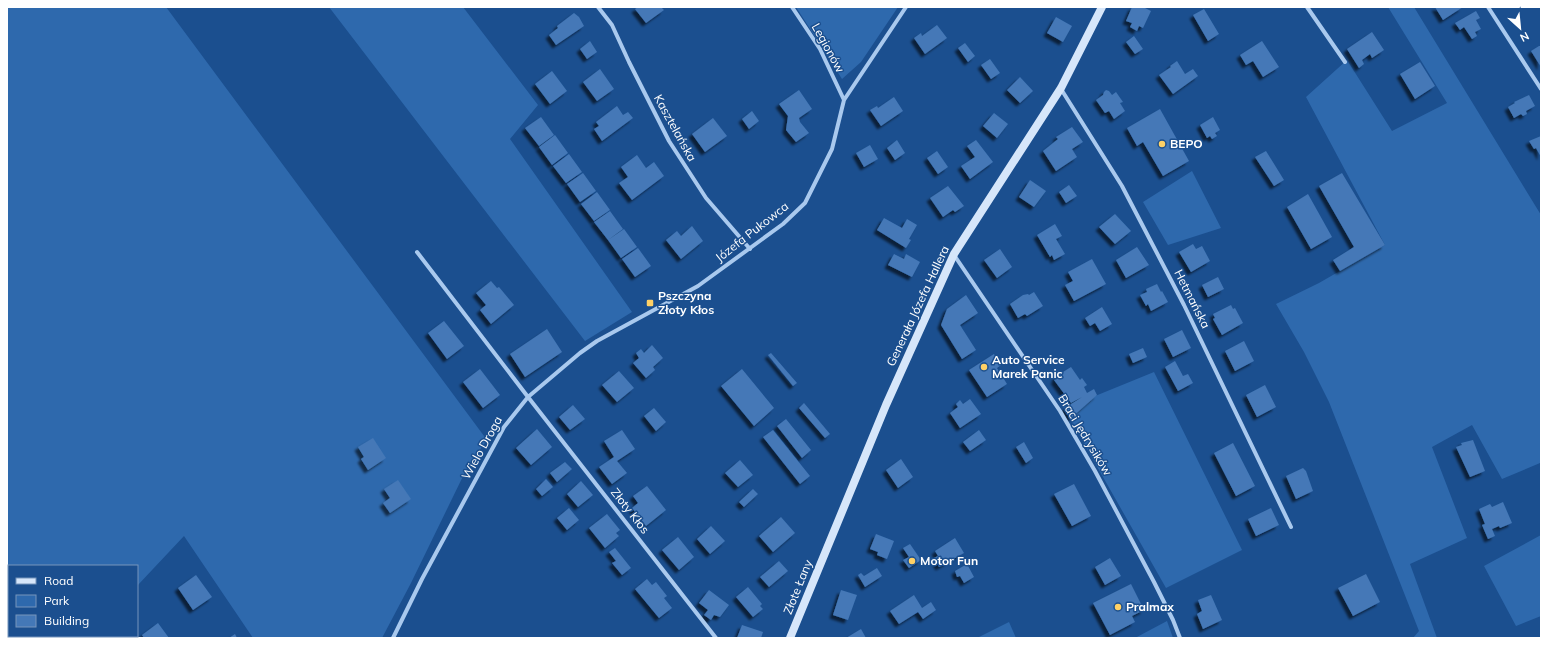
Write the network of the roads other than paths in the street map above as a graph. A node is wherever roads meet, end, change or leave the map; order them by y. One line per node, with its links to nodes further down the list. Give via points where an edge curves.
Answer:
1 (598, 7): 11 (street, Kasztelańska, via 612,25 669,141 706,198)
2 (792, 7): 10 (street, Legionów, via 820,49)
3 (906, 7): 10 (street, Józefa Pukowca)
4 (1102, 7): 8 (street, Generała Józefa Hallera)
5 (1307, 7): 7 (street)
6 (1488, 7): 9 (street)
7 (1345, 62)
8 (1060, 88): 13 (street, Generała Józefa Hallera); 16 (street, Hetmańska, via 1126,193 1184,305)
9 (1541, 89)
10 (844, 100): 11 (street, Józefa Pukowca, via 832,149 804,203 783,224)
11 (750, 249): 14 (street, Józefa Pukowca, via 698,286)
12 (417, 252): 15 (street, Złoty Kłos)
13 (954, 254): 17 (street, Generała Józefa Hallera, via 886,405); 21 (street, Braci Jędrysików, via 1060,411 1096,471)
14 (643, 316): 15 (street, Wielo Droga, via 597,341)
15 (528, 397): 18 (street, Wielo Droga, via 504,427); 19 (street, Złoty Kłos)
16 (1291, 527)
17 (829, 545): 20 (street, Złote Łany)
18 (393, 638)
19 (716, 638)
20 (790, 638)
21 (1180, 638)

